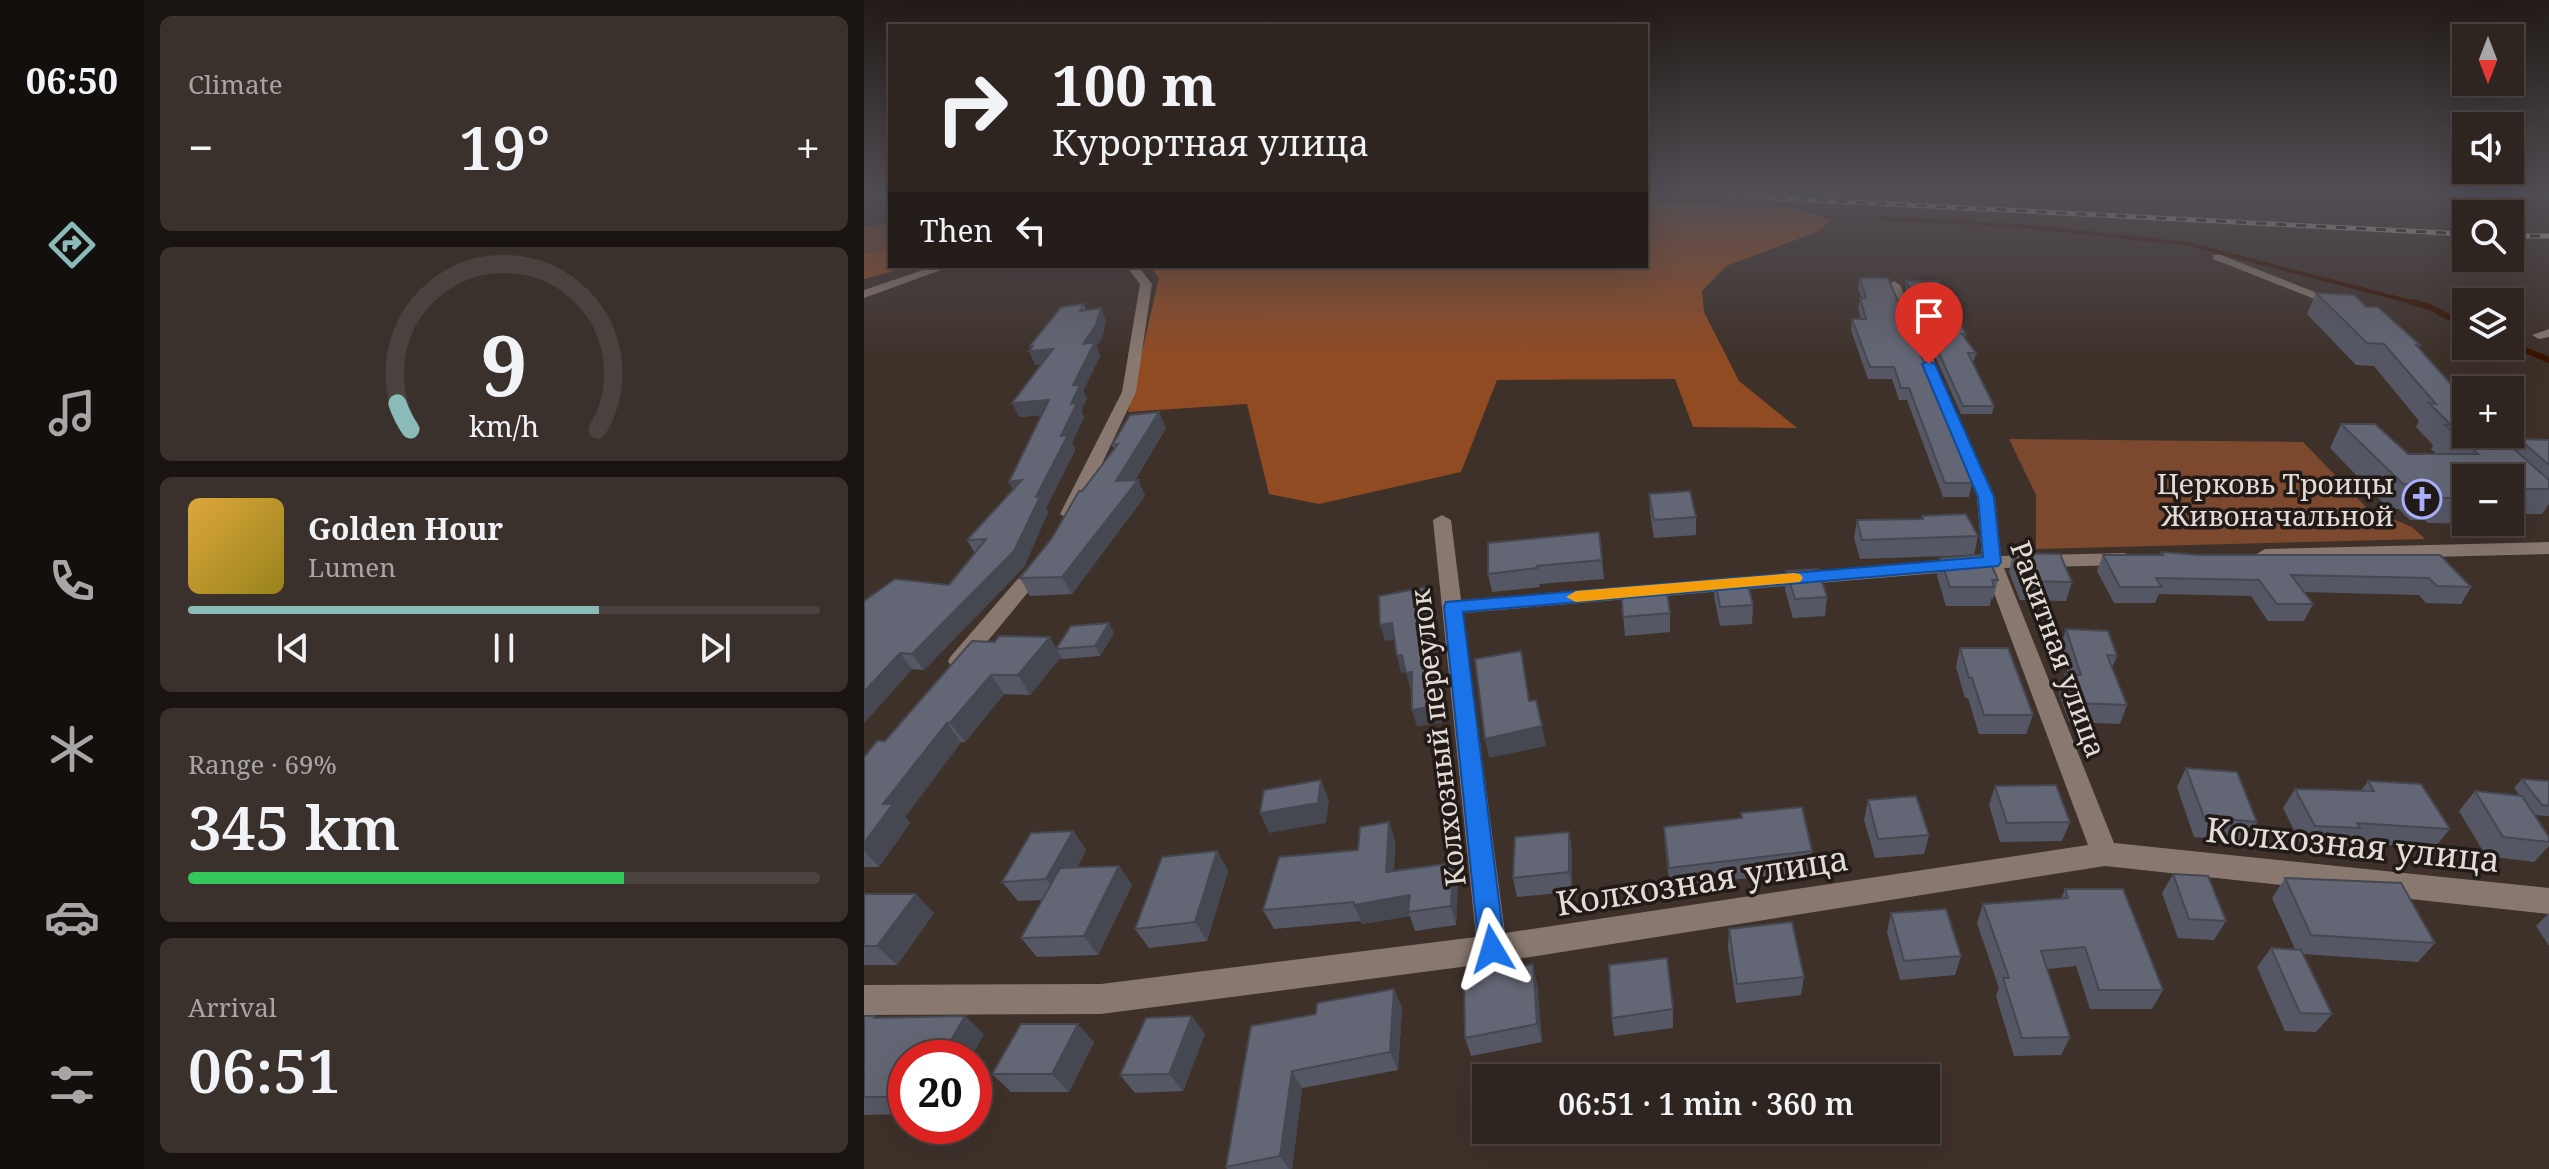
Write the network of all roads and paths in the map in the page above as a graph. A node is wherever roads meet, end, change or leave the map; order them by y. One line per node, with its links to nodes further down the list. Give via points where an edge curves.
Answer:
1 (2217, 257): 6 (street)
2 (940, 268): 5 (street)
3 (1134, 268): 13 (street, via 1146,284 1129,392 1049,554)
4 (1894, 285): 11 (street, Ракитная улица, via 1986,497)
5 (864, 294)
6 (2348, 307)
7 (1442, 520): 12 (street, Колхозный переулок)
8 (2549, 548): 9 (street)
9 (2247, 556)
10 (2151, 558): 11 (street)
11 (1992, 562): 12 (street); 14 (street, Ракитная улица)
12 (1453, 607): 16 (street, Колхозный переулок)
13 (946, 676)
14 (2105, 854): 15 (street, Колхозная улица); 16 (street, Колхозная улица)
15 (2549, 901)
16 (1492, 949): 17 (street, Колхозная улица, via 1101,999)
17 (864, 1000)

